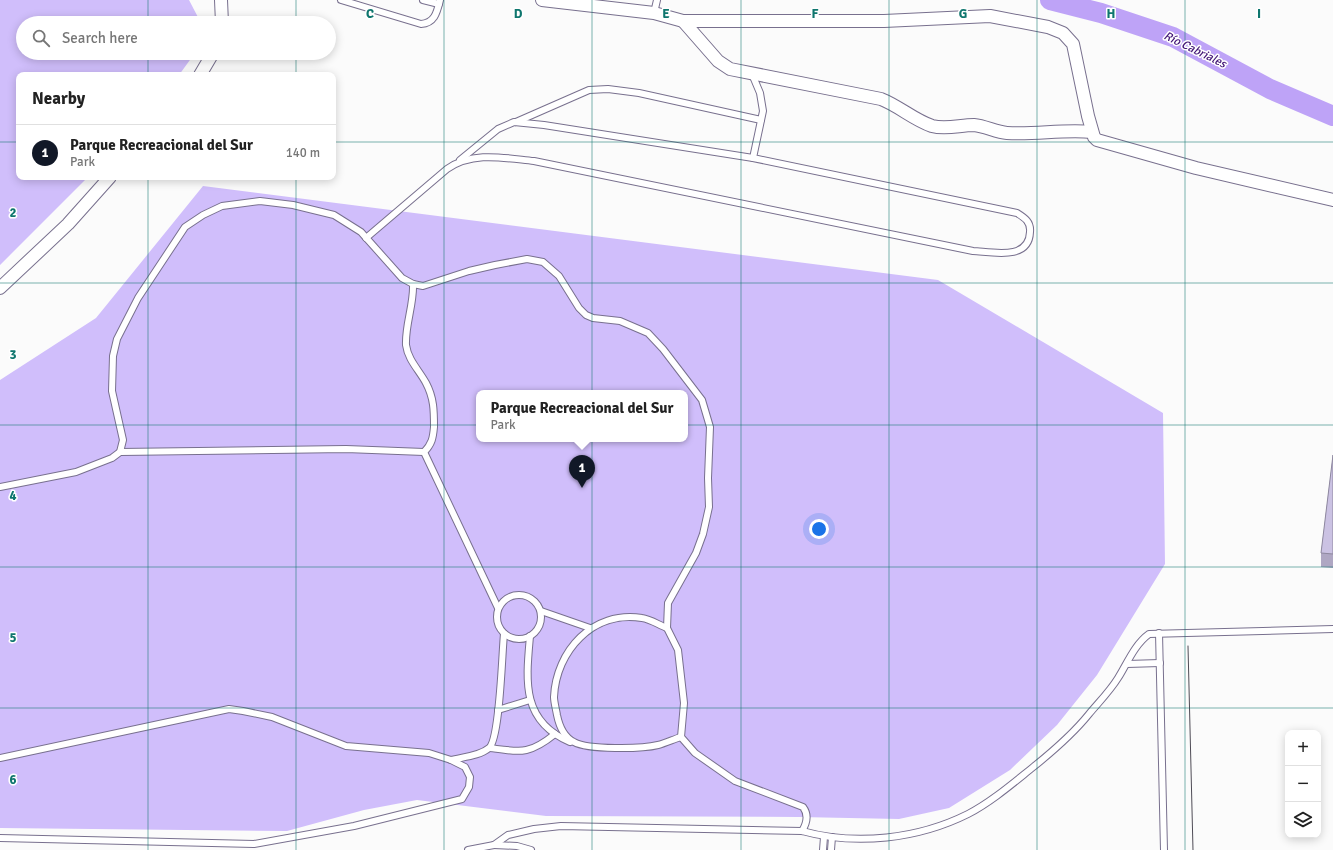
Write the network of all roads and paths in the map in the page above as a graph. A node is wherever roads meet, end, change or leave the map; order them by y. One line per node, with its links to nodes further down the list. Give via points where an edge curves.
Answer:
1 (221, 0): 8 (street)
2 (342, 0): 6 (lane, via 421,24 432,21)
3 (423, 0): 6 (lane)
4 (657, 0): 7 (lane)
5 (550, 1): 7 (street)
6 (439, 2)
7 (654, 13): 9 (street)
8 (222, 16)
9 (684, 21): 12 (street, via 718,61 730,69); 15 (street, via 884,21 990,16 1048,27 1063,33 1073,44)
10 (209, 60): 11 (street)
11 (202, 72)
12 (752, 74): 13 (lane, via 760,93 763,111); 15 (street, via 881,99 896,104 918,120 933,126 948,128 976,125 1007,133 1077,130)
13 (761, 120): 14 (lane, via 638,93 608,89 589,90); 16 (lane)
14 (514, 122): 16 (lane, via 544,124); 17 (lane, via 498,130)
15 (1092, 132): 19 (street, via 1097,140 1196,168)
16 (753, 158): 17 (lane, via 1017,213 1026,218 1030,227 1029,242 1022,250 1012,253 973,251 534,162 501,158)
17 (459, 161): 20 (lane)
18 (107, 180): 22 (street, via 68,224)
19 (1333, 200)
20 (366, 238): 21 (lane, via 402,278); 23 (lane, via 334,215 260,201 222,206 185,227 138,298 118,339 114,356 112,391 122,440)
21 (413, 284): 24 (lane, via 406,345 414,366 426,382 434,405 433,438); 29 (lane, via 423,286 469,271 527,259 543,262 559,276 586,315 620,321 648,333 664,349 702,400 710,427 709,508 696,553 668,603)
22 (0, 288)
23 (120, 452): 24 (lane, via 346,449); 25 (lane, via 112,458 76,472)
24 (424, 452): 26 (lane)
25 (0, 487)
26 (498, 608): 27 (lane, via 507,597 521,594 534,600); 32 (lane, via 497,622)
27 (541, 612): 28 (lane); 33 (lane, via 539,626)
28 (590, 628): 29 (lane, via 615,618 642,618); 40 (lane, via 570,646 559,671 554,697 559,725)
29 (667, 628): 39 (lane, via 678,650 684,703)
30 (1333, 629): 31 (lane)
31 (1159, 633): 34 (lane); 35 (lane, via 1149,634 1141,640)
32 (504, 634): 33 (lane, via 516,639); 37 (lane)
33 (530, 636): 36 (lane, via 526,677)
34 (1160, 663): 35 (lane); 53 (lane)
35 (1127, 664): 46 (lane, via 1084,720 1043,759 1007,789 968,814 936,827 904,835 870,838)
36 (530, 700): 37 (lane); 38 (lane, via 537,718)
37 (498, 710): 41 (lane)
38 (555, 734): 40 (lane); 41 (lane, via 534,749 520,751)
39 (681, 737): 40 (lane, via 658,745 630,748); 44 (lane, via 695,753 735,781 803,807 807,818)
40 (574, 742)
41 (490, 748): 43 (lane)
42 (0, 758): 43 (lane, via 229,709 272,717 346,746 429,753)
43 (451, 760): 47 (lane, via 464,767 470,777 469,787 462,799 354,826 254,844)
44 (802, 831): 45 (lane); 48 (lane, via 562,826 508,835)
45 (824, 837): 46 (lane); 51 (lane)
46 (832, 837): 52 (lane)
47 (0, 838)
48 (494, 845): 49 (lane); 50 (lane, via 517,846)
49 (468, 850)
50 (531, 850)
51 (823, 850)
52 (831, 850)
53 (1164, 850)

